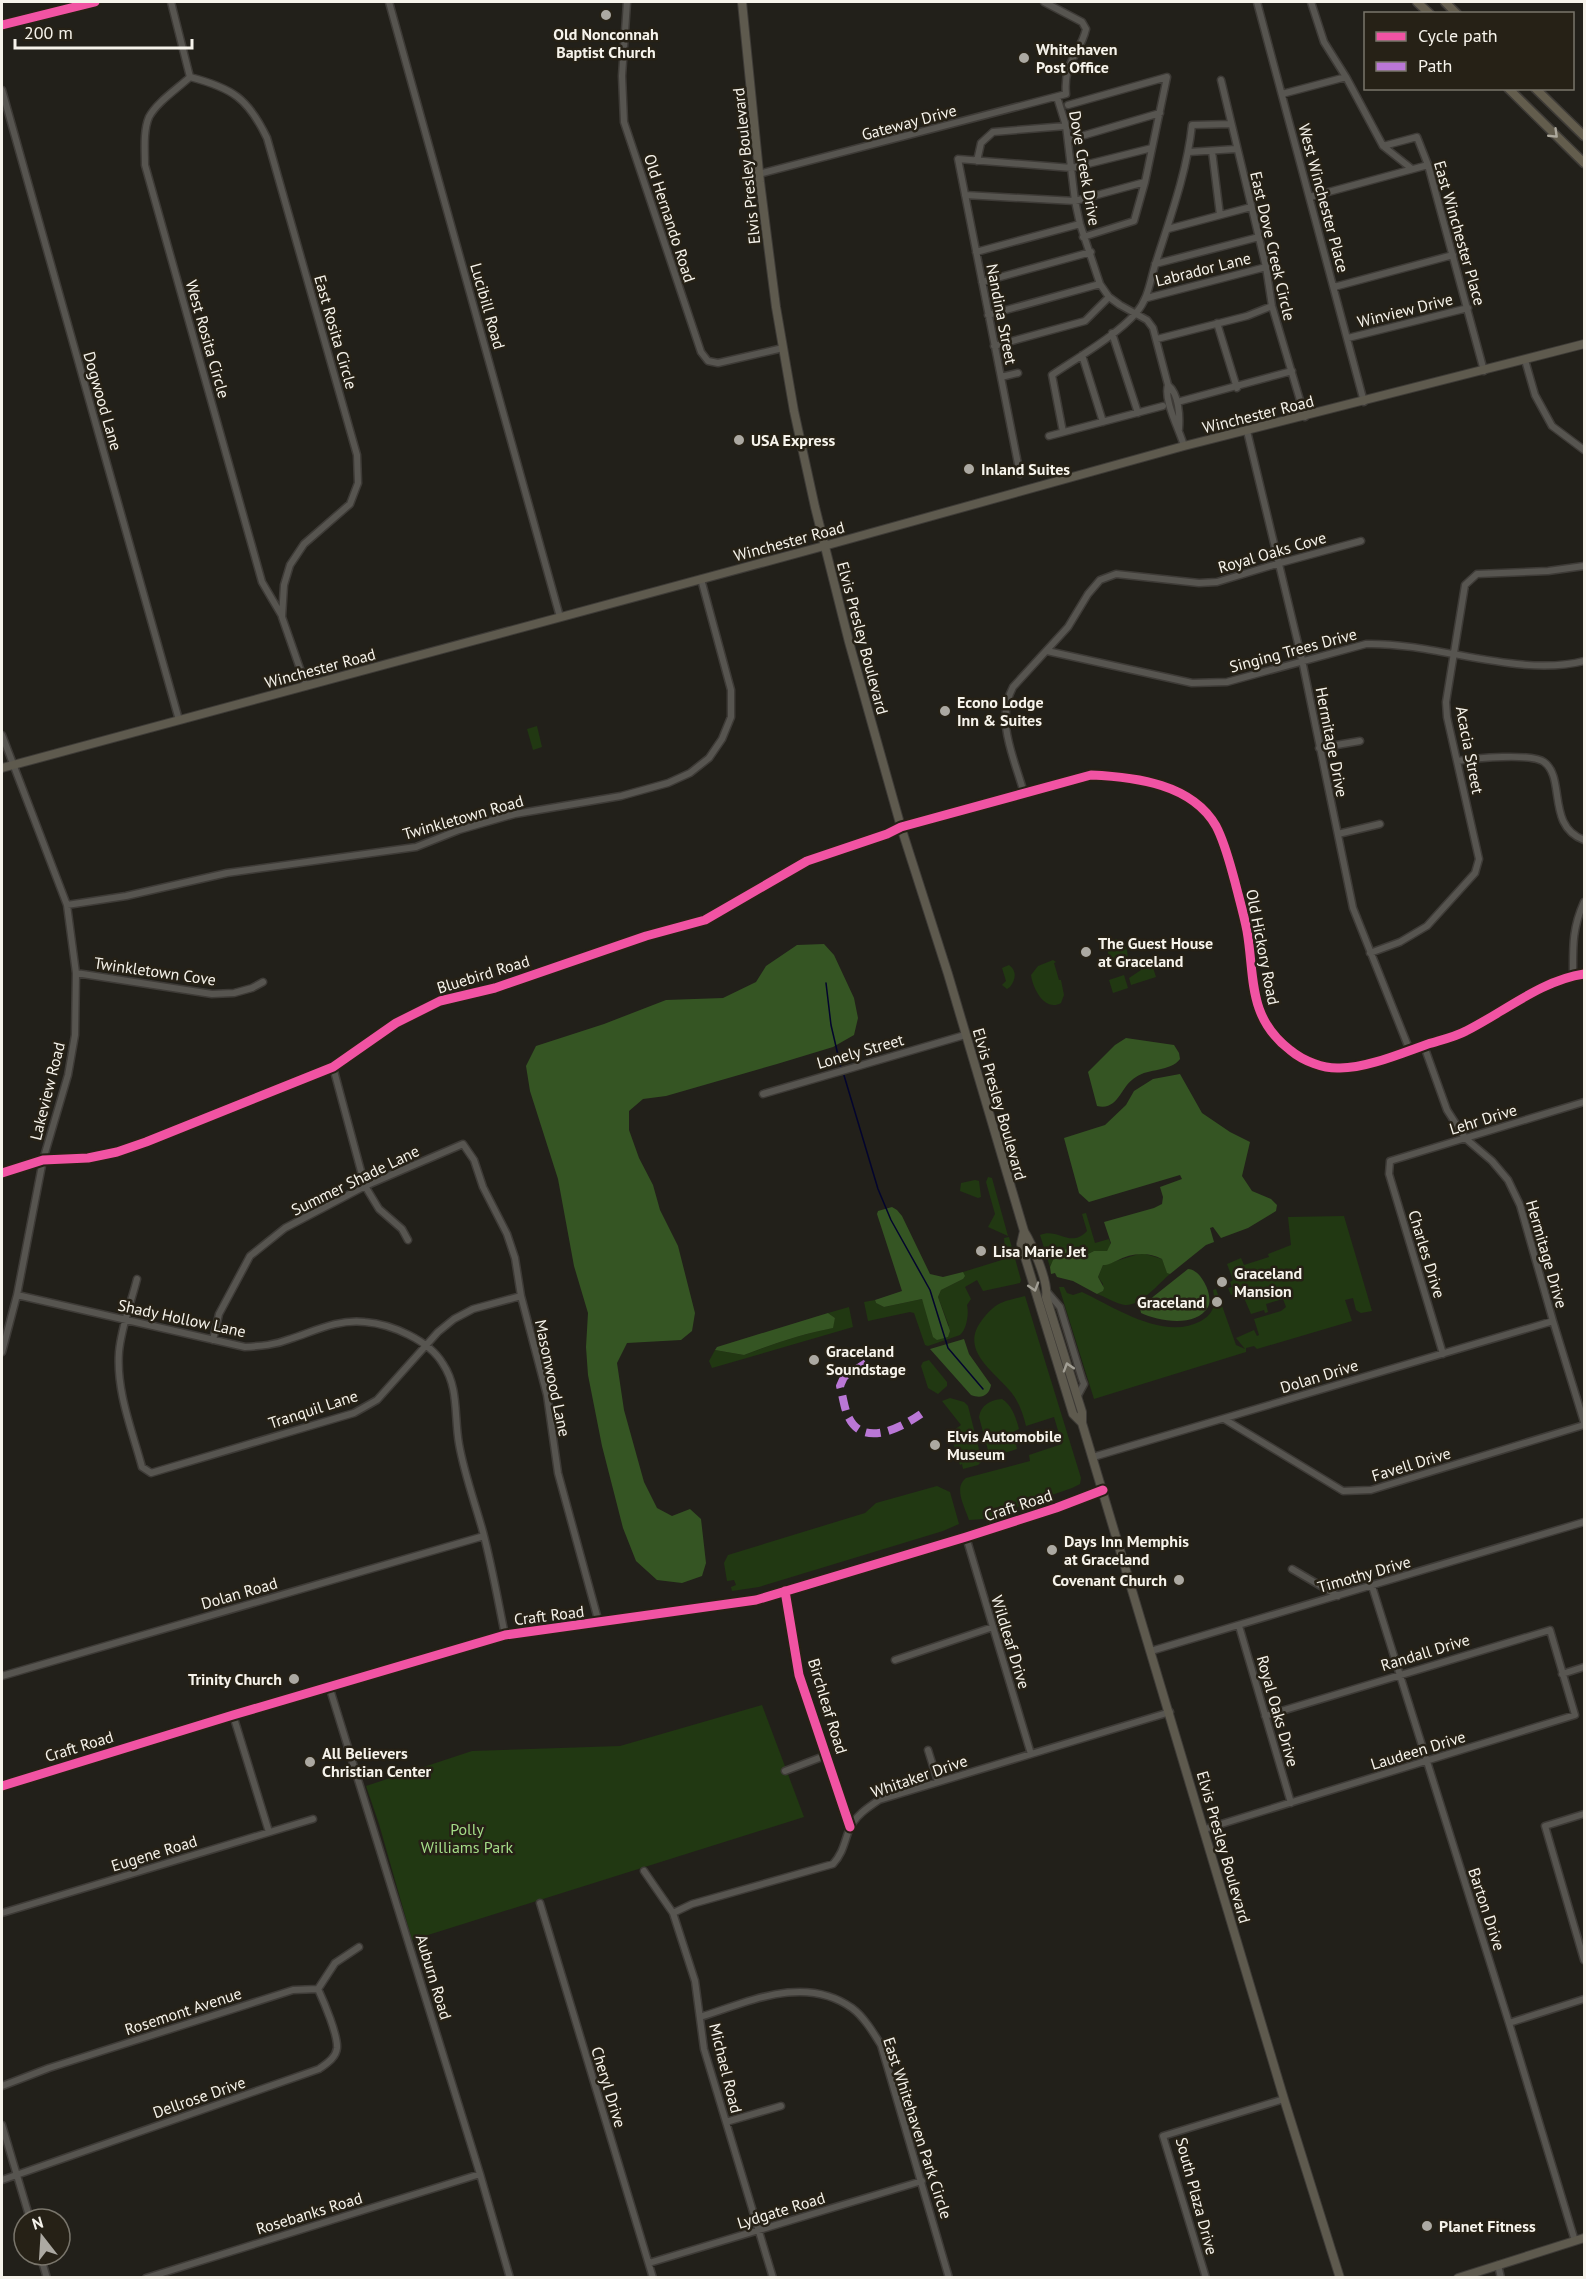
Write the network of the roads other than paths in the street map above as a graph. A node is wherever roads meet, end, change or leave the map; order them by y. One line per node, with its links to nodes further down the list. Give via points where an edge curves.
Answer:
1 (95, 2): 9 (main road)
2 (171, 2): 10 (street)
3 (389, 2): 90 (street, Lucibill Road)
4 (627, 2): 65 (street, Old Hernando Road, via 622,76 624,122 701,352 718,363)
5 (742, 2): 34 (main road, Elvis Presley Boulevard)
6 (1044, 2): 17 (street, Gateway Drive, via 1086,28 1068,66 1066,94)
7 (1257, 2): 16 (street, West Winchester Place)
8 (1311, 2): 11 (street, East Winchester Place, via 1324,42)
9 (2, 25)
10 (190, 77): 89 (street, West Rosita Circle, via 149,118 145,165 262,582); 89 (street, East Rosita Circle, via 236,95 255,113 267,138 357,456 358,483 350,504 304,544 290,565)
11 (1346, 77): 16 (street); 24 (street, East Winchester Place)
12 (1221, 80): 20 (street, East Dove Creek Circle)
13 (2, 90): 96 (street, Dogwood Lane)
14 (1510, 90): 30 (highway, one-way to 30)
15 (1537, 90): 22 (highway)
16 (1282, 94): 37 (street, West Winchester Place)
17 (1057, 97): 21 (street, Dove Creek Drive); 34 (street, Gateway Drive)
18 (1068, 105): 19 (street, via 1167,76)
19 (1160, 112): 23 (street); 25 (street)
20 (1231, 124): 26 (street, East Dove Creek Circle); 28 (street, via 1191,126)
21 (1066, 126): 23 (street, Dove Creek Drive); 29 (street, via 993,132 981,142)
22 (1584, 136)
23 (1068, 140): 32 (street, Dove Creek Drive)
24 (1383, 146): 31 (street, East Winchester Place, via 1417,137); 33 (street, East Winchester Place)
25 (1152, 148): 32 (street); 35 (street)
26 (1236, 149): 27 (street); 39 (street, East Dove Creek Circle)
27 (1212, 151): 28 (street); 40 (street)
28 (1189, 152): 42 (street)
29 (977, 161): 32 (street); 36 (street, Nandina Street, via 958,159)
30 (1584, 163)
31 (1428, 165): 33 (street); 47 (street, East Winchester Place)
32 (1072, 168): 38 (street, Dove Creek Drive)
33 (1412, 169): 37 (street)
34 (759, 174): 65 (main road, Elvis Presley Boulevard)
35 (1145, 182): 38 (street); 43 (street, via 1134,221)
36 (965, 195): 38 (street); 45 (street, Nandina Street)
37 (1310, 197): 52 (street, West Winchester Place)
38 (1075, 201): 41 (street, Dove Creek Drive)
39 (1251, 207): 40 (street); 44 (street, East Dove Creek Circle)
40 (1220, 215): 42 (street)
41 (1080, 224): 43 (street, Dove Creek Drive); 45 (street)
42 (1168, 229): 48 (street)
43 (1083, 237): 46 (street, Dove Creek Drive)
44 (1258, 237): 48 (street); 49 (street, East Dove Creek Circle)
45 (976, 252): 50 (street, Nandina Street)
46 (1091, 252): 50 (street); 51 (street, Dove Creek Drive)
47 (1453, 255): 52 (street); 56 (street, East Winchester Place)
48 (1155, 264): 54 (street)
49 (1266, 267): 54 (street, Labrador Lane); 55 (street, East Dove Creek Circle)
50 (982, 282): 58 (street, Nandina Street)
51 (1100, 284): 53 (street, Dove Creek Drive); 58 (street)
52 (1334, 286): 61 (street, West Winchester Place)
53 (1109, 297): 57 (street, Dove Creek Drive); 64 (street, via 1084,321)
54 (1147, 298): 57 (street)
55 (1272, 306): 59 (street); 68 (street, East Dove Creek Circle)
56 (1468, 308): 61 (street, Winview Drive); 69 (street, East Winchester Place)
57 (1135, 314): 60 (street); 62 (street, Dove Creek Drive, via 1151,323)
58 (988, 315): 64 (street, Nandina Street)
59 (1216, 323): 62 (street); 72 (street)
60 (1112, 333): 66 (street); 75 (street)
61 (1348, 338): 73 (street, West Winchester Place)
62 (1157, 339): 74 (street, via 1168,385 1173,389)
63 (1584, 344): 67 (main road, Winchester Road)
64 (994, 346): 71 (street, Nandina Street)
65 (783, 348): 85 (main road, Elvis Presley Boulevard)
66 (1082, 355): 77 (street); 79 (street, via 1052,375)
67 (1525, 360): 69 (main road, Winchester Road); 82 (street, via 1535,395 1552,426)
68 (1292, 371): 72 (street); 76 (street, East Dove Creek Circle)
69 (1484, 371): 73 (main road, Winchester Road)
70 (1018, 373): 71 (street)
71 (1001, 377): 83 (street, Nandina Street)
72 (1237, 388): 74 (street)
73 (1364, 402): 76 (main road, Winchester Road)
74 (1173, 403): 75 (street); 81 (street, via 1180,416)
75 (1137, 413): 77 (street)
76 (1305, 417): 78 (main road, Winchester Road)
77 (1103, 422): 79 (street)
78 (1247, 431): 81 (main road, Winchester Road); 86 (street, Hermitage Drive)
79 (1063, 432): 80 (street)
80 (1049, 436)
81 (1184, 446): 85 (main road, Winchester Road)
82 (1584, 448)
83 (1020, 474)
84 (1361, 542): 86 (street, Royal Oaks Cove)
85 (824, 546): 88 (main road, Winchester Road); 105 (main road, Elvis Presley Boulevard)
86 (1280, 563): 91 (street, Royal Oaks Cove, via 1217,582 1178,582 1116,574 1101,580 1088,594 1068,627); 93 (street, Hermitage Drive)
87 (1584, 566): 92 (street, Acacia Street, via 1478,574 1470,579 1465,585)
88 (701, 579): 90 (main road, Winchester Road); 109 (street, Twinkletown Road, via 731,690 731,717 709,758 690,773 621,796 515,814 416,847 227,873)
89 (282, 617): 95 (street, East Rosita Circle)
90 (560, 617): 95 (main road, Winchester Road)
91 (1047, 651): 93 (street, Singing Trees Drive, via 1192,683 1227,681); 103 (street, via 1013,687 1005,706 1006,728)
92 (1455, 653): 93 (street, Singing Trees Drive, via 1388,643 1366,644); 94 (street, Singing Trees Drive, via 1519,664 1555,666); 100 (street, Acacia Street, via 1446,702)
93 (1302, 660): 99 (street, Hermitage Drive)
94 (1584, 661)
95 (306, 686): 96 (main road, Winchester Road)
96 (179, 720): 101 (main road, Winchester Road)
97 (2, 735): 101 (street, Lakeview Road)
98 (1359, 741): 99 (street)
99 (1319, 748): 106 (street, Hermitage Drive)
100 (1458, 761): 107 (street, via 1534,758 1546,763 1552,773 1561,816 1568,828); 110 (street, Acacia Street, via 1479,860 1475,873 1427,926)
101 (15, 765): 102 (main road, Winchester Road); 109 (street, Lakeview Road)
102 (2, 768)
103 (1024, 793): 105 (street, Old Hickory Road); 117 (street, Old Hickory Road, via 1091,775 1120,776 1167,786 1189,798 1216,827 1229,859 1247,931 1257,1006 1268,1028 1290,1051 1316,1064 1340,1068)
104 (1380, 824): 106 (street)
105 (901, 827): 115 (main road, Elvis Presley Boulevard); 118 (street, Bluebird Road, via 807,861 705,920 495,988 441,1001 396,1023)
106 (1338, 834): 110 (street, Hermitage Drive, via 1353,908)
107 (1584, 840)
108 (1584, 902): 113 (street, via 1572,937)
109 (67, 905): 111 (street, Lakeview Road)
110 (1370, 953): 117 (street, Hermitage Drive)
111 (76, 973): 114 (street, Twinkletown Cove, via 212,994 234,993); 123 (street, Lakeview Road, via 75,1035 68,1075)
112 (1584, 974): 113 (street, Old Hickory Road)
113 (1573, 975): 116 (street, Old Hickory Road, via 1464,1032)
114 (263, 982)
115 (965, 1035): 119 (street, Lonely Street); 127 (main road, Elvis Presley Boulevard)
116 (1424, 1046): 117 (street, Old Hickory Road); 121 (street, Hermitage Drive, via 1447,1110)
117 (1410, 1051)
118 (333, 1067): 123 (street, Bluebird Road, via 117,1152); 126 (street)
119 (763, 1094)
120 (1584, 1102): 121 (street, Lehr Drive)
121 (1465, 1138): 124 (street, Lehr Drive); 133 (street, Hermitage Drive, via 1508,1180 1520,1205)
122 (463, 1144): 126 (street, Summer Shade Lane); 131 (street, Masonwood Lane, via 507,1234)
123 (43, 1160): 125 (street, Bluebird Road); 130 (street, Lakeview Road)
124 (1390, 1161): 137 (street, Charles Drive, via 1389,1174)
125 (2, 1173)
126 (365, 1186): 128 (street, via 379,1209 402,1229); 134 (street, Summer Shade Lane, via 285,1228 250,1256 219,1314)
127 (1024, 1230): 139 (main road, Elvis Presley Boulevard, one-way to 127, via 1048,1293); 139 (main road, Elvis Presley Boulevard, one-way to 139, via 1021,1244 1073,1414)
128 (408, 1240)
129 (136, 1279): 132 (street)
130 (17, 1295): 132 (street, Shady Hollow Lane); 136 (street, Lakeview Road)
131 (521, 1296): 135 (street, Tranquil Lane, via 473,1309 454,1319); 150 (street, Masonwood Lane, via 547,1395 558,1473)
132 (127, 1320): 134 (street, Shady Hollow Lane); 135 (street, Tranquil Lane, via 119,1352 120,1379 142,1467 151,1473 354,1413 377,1400)
133 (1553, 1321): 137 (street, Dolan Drive); 140 (street, Hermitage Drive)
134 (213, 1340): 135 (street, Shady Hollow Lane, via 245,1347 267,1346 350,1321 398,1329)
135 (425, 1346): 144 (street, Shady Hollow Lane, via 443,1362 451,1379 459,1444)
136 (2, 1352)
137 (1443, 1353): 138 (street, Dolan Drive)
138 (1224, 1419): 140 (street, Favell Drive, via 1343,1491 1371,1490); 141 (street, Dolan Drive)
139 (1082, 1423): 141 (main road, Elvis Presley Boulevard)
140 (1584, 1424)
141 (1093, 1457): 142 (main road, Elvis Presley Boulevard)
142 (1103, 1491): 145 (street, Craft Road); 154 (main road, Elvis Presley Boulevard)
143 (1584, 1522): 147 (street, Timothy Drive)
144 (484, 1536): 153 (street, Shady Hollow Lane); 159 (street, Dolan Road)
145 (966, 1537): 148 (street, Craft Road); 152 (street, Wildleaf Drive)
146 (1292, 1569): 149 (street)
147 (1372, 1586): 149 (street, Timothy Drive); 157 (street, Barton Drive)
148 (785, 1592): 150 (street, Craft Road, via 756,1600); 166 (street, Birchleaf Road, via 799,1675)
149 (1338, 1596): 151 (street, Timothy Drive)
150 (599, 1623): 153 (street, Craft Road)
151 (1239, 1626): 154 (street, Timothy Drive); 163 (street, Royal Oaks Drive)
152 (993, 1628): 155 (street); 165 (street, Wildleaf Drive)
153 (505, 1635): 160 (street, Craft Road)
154 (1151, 1651): 161 (main road, Elvis Presley Boulevard)
155 (895, 1660)
156 (1584, 1667): 158 (street)
157 (1398, 1674): 158 (street, Randall Drive, via 1550,1630); 163 (street, Randall Drive); 167 (street, Barton Drive)
158 (1562, 1674): 167 (street, Laudeen Drive, via 1575,1715)
159 (2, 1676)
160 (329, 1686): 162 (street, Craft Road); 192 (street, Auburn Road)
161 (1170, 1712): 165 (street, Whitaker Drive); 175 (main road, Elvis Presley Boulevard)
162 (233, 1714): 170 (street, Craft Road); 176 (street)
163 (1265, 1716): 171 (street, Royal Oaks Drive)
164 (928, 1750): 169 (street)
165 (1031, 1754): 169 (street, Whitaker Drive)
166 (827, 1755): 168 (street); 174 (street, Birchleaf Road)
167 (1426, 1762): 171 (street, Laudeen Drive); 186 (street, Barton Drive)
168 (785, 1771)
169 (938, 1782): 174 (street, Whitaker Drive, via 879,1800 863,1810)
170 (2, 1786)
171 (1291, 1803): 175 (street, Laudeen Drive)
172 (1584, 1814): 182 (street, via 1545,1826)
173 (313, 1819): 176 (street, Eugene Road)
174 (850, 1827): 180 (street, Whitaker Drive, via 842,1855 833,1864 692,1904)
175 (1205, 1829): 188 (main road, Elvis Presley Boulevard)
176 (269, 1832): 179 (street, Eugene Road)
177 (644, 1870): 180 (street, Michael Road)
178 (540, 1903): 200 (street, Cheryl Drive)
179 (2, 1913)
180 (673, 1913): 185 (street, Michael Road, via 695,1981)
181 (358, 1947): 183 (street, via 335,1963)
182 (1584, 1960)
183 (318, 1989): 187 (street, Rosemont Avenue, via 293,1990); 193 (street, Dellrose Drive, via 337,2049 332,2060 319,2069)
184 (1584, 1999): 186 (street)
185 (700, 2017): 190 (street, Michael Road, via 704,2049); 195 (street, East Whitehaven Park Circle, via 774,1994 801,1990 829,1995 853,2008 880,2045)
186 (1509, 2023): 199 (street, Barton Drive)
187 (2, 2086)
188 (1284, 2099): 207 (street, South Plaza Drive, via 1163,2136); 208 (main road, Elvis Presley Boulevard)
189 (781, 2106): 190 (street)
190 (726, 2122): 197 (street, Michael Road)
191 (2, 2125): 193 (street)
192 (480, 2174): 202 (street, Rosebanks Road); 203 (street, Auburn Road)
193 (18, 2175): 194 (street, Dellrose Drive); 196 (street)
194 (2, 2180)
195 (921, 2181): 197 (street, Lydgate Road); 206 (street, East Whitehaven Park Circle)
196 (27, 2207)
197 (759, 2231): 200 (street, Lydgate Road); 205 (street, Michael Road)
198 (1584, 2238): 199 (main road)
199 (1575, 2241): 201 (main road)
200 (649, 2263): 204 (street, Cheryl Drive)
201 (1498, 2265): 209 (main road); 210 (street)
202 (146, 2277)
203 (510, 2277)
204 (653, 2277)
205 (773, 2277)
206 (949, 2277)
207 (1206, 2277)
208 (1340, 2277)
209 (1458, 2277)
210 (1501, 2277)

